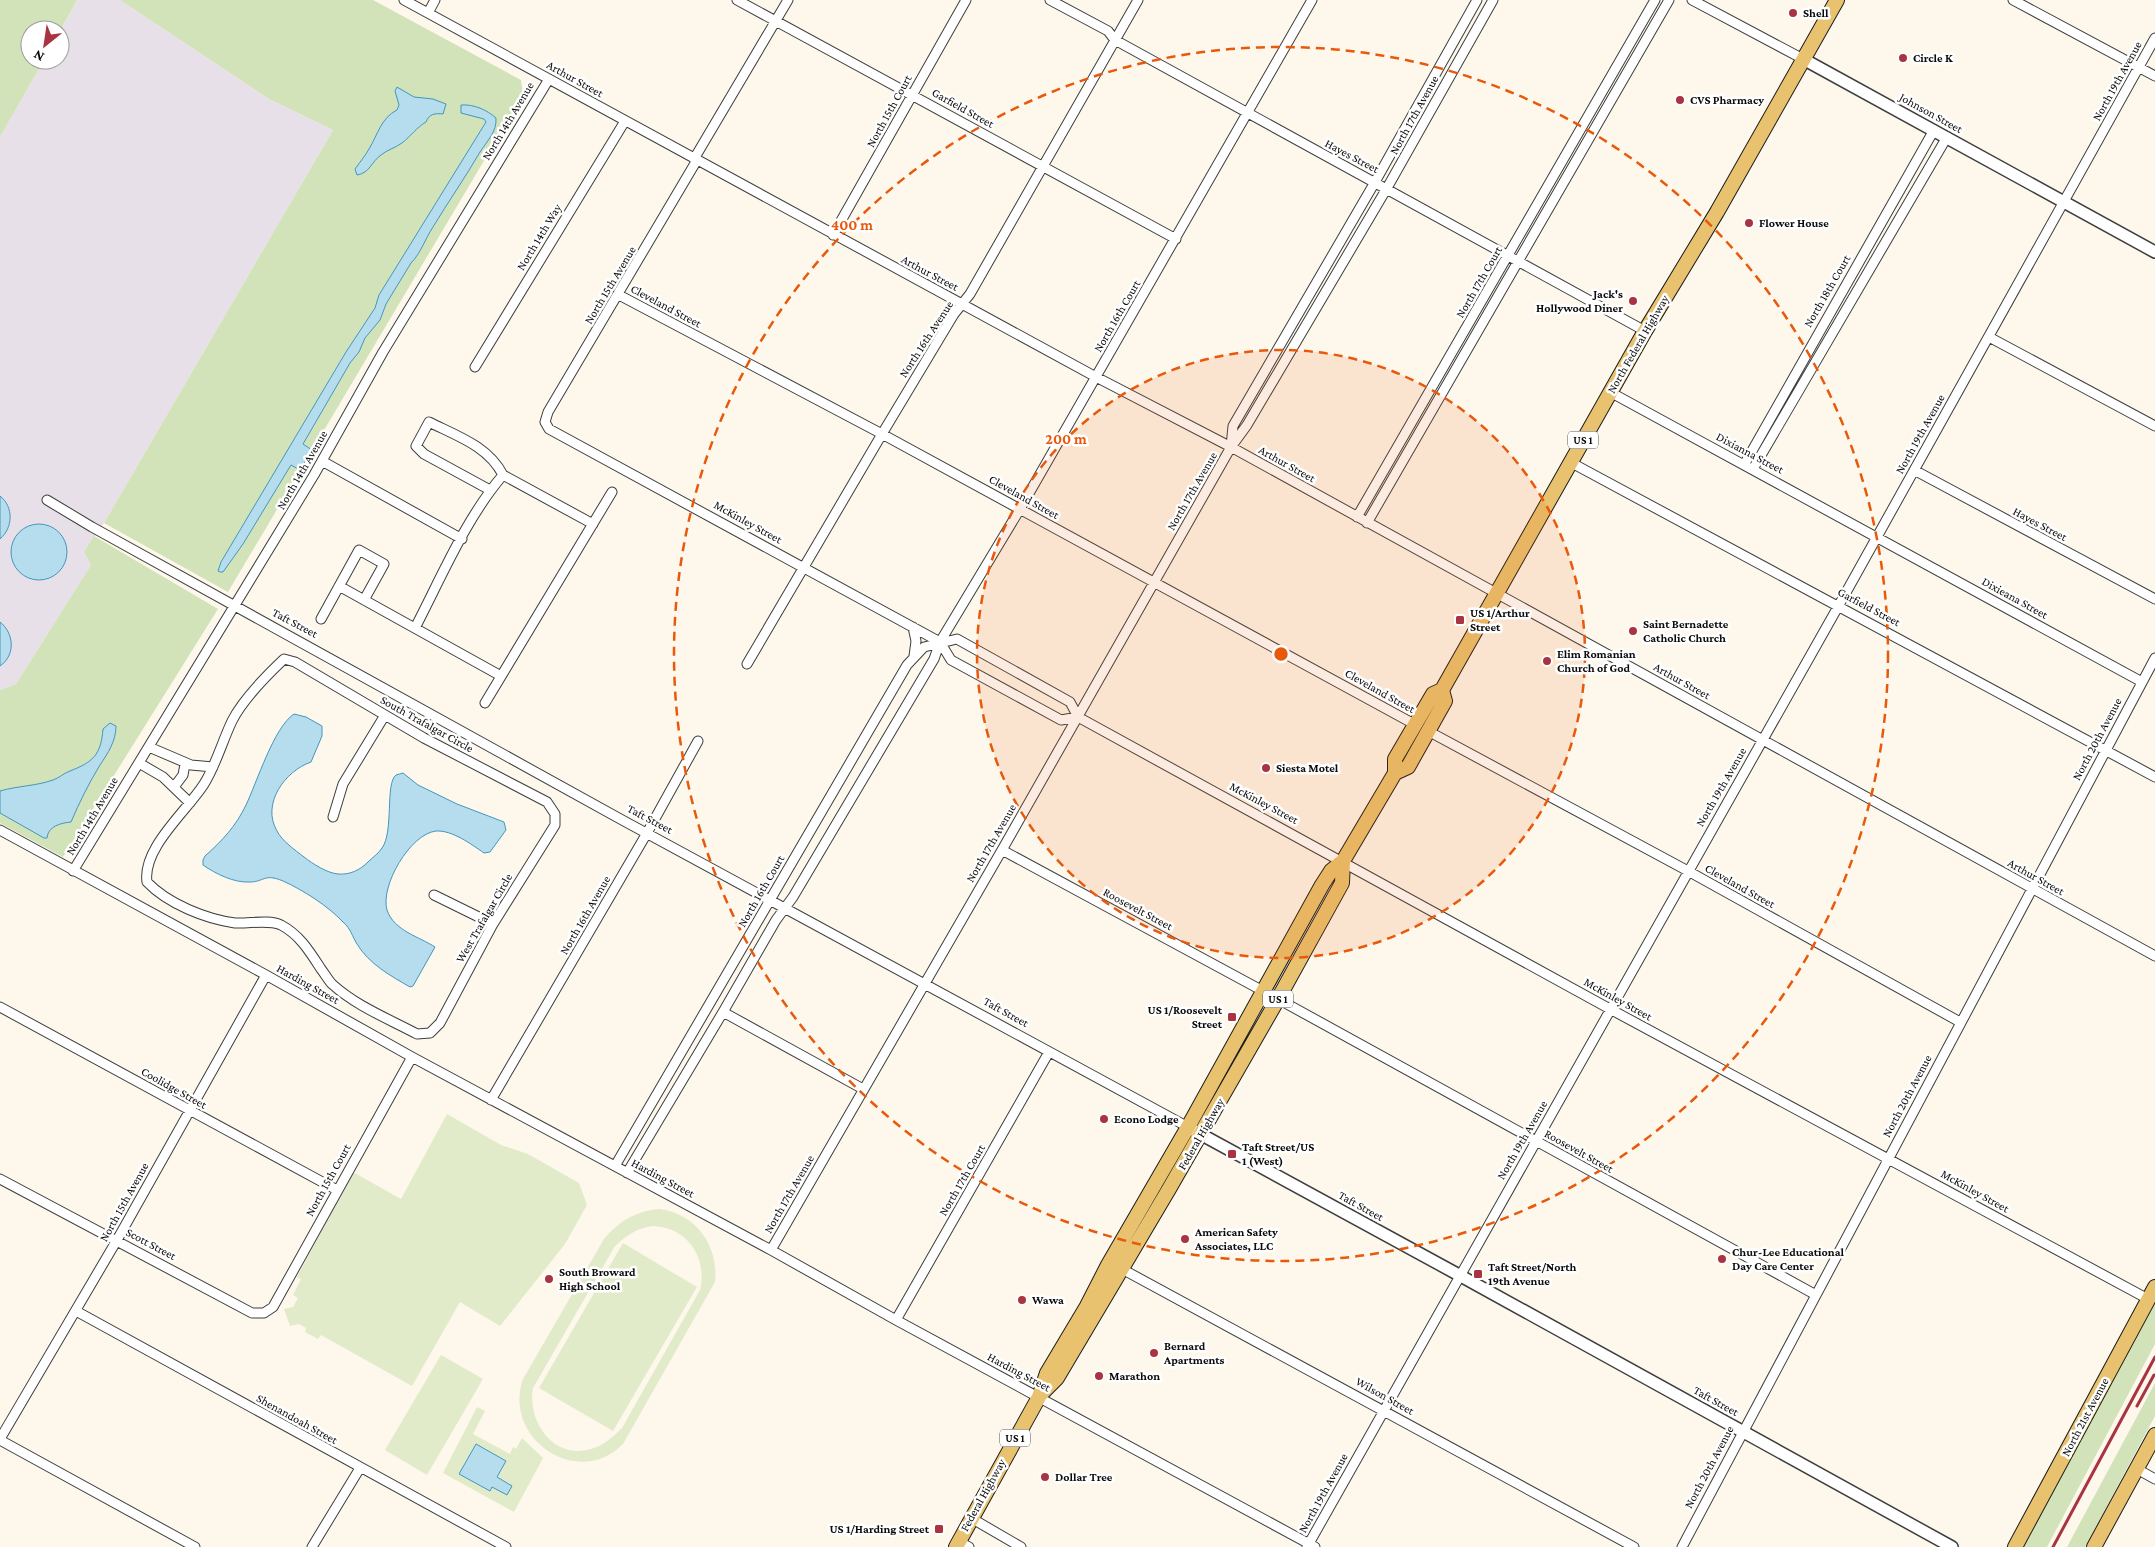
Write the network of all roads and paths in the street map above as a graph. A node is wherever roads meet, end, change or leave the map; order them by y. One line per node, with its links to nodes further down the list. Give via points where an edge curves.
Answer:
1 (404, 0): 16 (street, Arthur Street)
2 (435, 0): 16 (street)
3 (737, 0): 17 (street, Garfield Street)
4 (788, 0): 17 (street, North 15th Avenue)
5 (966, 0): 26 (street, North 15th Court)
6 (1050, 0): 19 (street, Hayes Street, via 1108,31)
7 (1138, 0): 19 (street, North 16th Avenue)
8 (1312, 0): 27 (street, North 16th Court)
9 (1477, 0): 33 (street, North 17th Avenue)
10 (1493, 0): 34 (street, North 17th Avenue)
11 (1655, 0): 20 (street, North 17th Court)
12 (1669, 0): 22 (street, North 17th Court)
13 (1692, 0): 21 (street, Johnson Street)
14 (1837, 0): 21 (main road, North Federal Highway / US 1)
15 (2013, 0): 23 (street)
16 (428, 13): 25 (street, Arthur Street)
17 (775, 21): 26 (street, Garfield Street); 31 (street, North 15th Avenue)
18 (2155, 38): 23 (street, North 19th Avenue)
19 (1115, 40): 27 (street, Hayes Street); 32 (street, North 16th Avenue)
20 (1622, 58): 22 (street); 39 (street, North 17th Court)
21 (1805, 60): 29 (street, Johnson Street); 43 (main road, North Federal Highway / US 1)
22 (1632, 64): 40 (street, North 17th Court)
23 (2139, 67): 24 (street); 35 (street, North 19th Avenue)
24 (2155, 76)
25 (548, 79): 28 (street, Arthur Street); 52 (street, North 14th Avenue, via 383,352)
26 (912, 95): 32 (street, Garfield Street); 36 (street, North 15th Court)
27 (1248, 113): 33 (street, Hayes Street); 37 (street, North 16th Court)
28 (625, 121): 31 (street, Arthur Street); 45 (street, North 14th Way)
29 (1934, 130): 30 (street, Johnson Street); 54 (street, North 18th Court)
30 (1947, 137): 35 (street, Johnson Street); 55 (street, North 18th Court)
31 (696, 160): 36 (street, Arthur Street); 41 (street, North 15th Avenue)
32 (1043, 166): 37 (street, Garfield Street); 42 (street, North 16th Avenue)
33 (1375, 182): 34 (street, Hayes Street); 51 (street, North 17th Avenue, via 1232,426)
34 (1388, 188): 39 (street, Hayes Street); 51 (street, North 17th Avenue)
35 (2063, 203): 38 (street, Johnson Street); 44 (street, North 19th Avenue)
36 (833, 235): 42 (street, Arthur Street)
37 (1176, 239): 46 (street, North 16th Court)
38 (2155, 252)
39 (1508, 256): 40 (street, Hayes Street); 62 (street, North 17th Court)
40 (1518, 262): 43 (street, Hayes Street); 63 (street, North 17th Court)
41 (619, 295): 48 (street, North 15th Avenue); 50 (street, Cleveland Street)
42 (963, 304): 46 (street, Arthur Street); 50 (street, North 16th Avenue)
43 (1645, 330): 47 (main road, North Federal Highway / US 1)
44 (1989, 337): 49 (street); 56 (street, North 19th Avenue)
45 (475, 367)
46 (1096, 377): 51 (street, Arthur Street); 61 (street, North 16th Court)
47 (1610, 392): 53 (main road, North Federal Highway / US 1); 54 (street, Dixianna Street)
48 (545, 422): 67 (street, McKinley Street, via 549,429)
49 (2155, 426)
50 (882, 434): 61 (street, Cleveland Street); 67 (street, North 16th Avenue)
51 (1231, 447): 62 (street, Arthur Street); 68 (street, North 17th Avenue)
52 (322, 461): 66 (street); 74 (street, North 14th Avenue)
53 (1570, 462): 70 (main road, North Federal Highway / US 1); 73 (street, Garfield Street)
54 (1744, 464): 55 (street, Dixianna Street)
55 (1753, 469): 65 (street, Dixianna Street)
56 (1914, 470): 65 (street, North 19th Avenue); 71 (street, Hayes Street)
57 (502, 475): 58 (street); 58 (street, via 486,452 429,422 416,446 424,454); 64 (street)
58 (490, 490): 66 (street)
59 (612, 492): 64 (street)
60 (48, 500): 74 (street, Taft Street)
61 (1020, 509): 68 (street, Cleveland Street); 78 (street, North 16th Court)
62 (1357, 517): 63 (street, Arthur Street)
63 (1368, 523): 70 (street, Arthur Street)
64 (592, 524): 82 (street)
65 (1877, 537): 73 (street, North 19th Avenue); 83 (street, Dixieana Street)
66 (462, 539): 77 (street)
67 (804, 567): 76 (street, McKinley Street); 81 (street, North 16th Avenue)
68 (1154, 582): 87 (street, North 17th Avenue); 88 (street, Cleveland Street)
69 (339, 586): 72 (street); 72 (street, via 360,550 384,564); 75 (street)
70 (1496, 592): 84 (main road, North Federal Highway / US 1); 90 (street, Arthur Street)
71 (2155, 599)
72 (364, 600): 77 (street)
73 (1839, 605): 90 (street, North 19th Avenue); 93 (street, Garfield Street)
74 (235, 606): 92 (street, North 14th Avenue); 104 (street, Taft Street)
75 (322, 619)
76 (913, 627): 78 (street, McKinley Street); 79 (street)
77 (415, 628): 82 (street)
78 (940, 642): 79 (street, North 16th Court, via 924,647); 87 (street, McKinley Street, via 957,640 1070,702); 87 (street, McKinley Street, via 951,660 1061,720); 112 (street, North 16th Court, via 934,659)
79 (914, 656): 111 (street, North 16th Court)
80 (2155, 658): 83 (street, North 20th Avenue)
81 (747, 664)
82 (501, 676): 85 (street)
83 (2142, 682): 93 (street, North 20th Avenue)
84 (1442, 690): 88 (main road, Federal Highway / US 1, via 1432,694); 89 (main road, Federal Highway / US 1, via 1445,701)
85 (485, 703)
86 (385, 714): 96 (street, South Trafalgar Circle, via 295,662 284,659 262,680 233,719); 101 (street, South Trafalgar Circle, via 547,802); 102 (street, via 342,784)
87 (1078, 717): 105 (street, North 17th Avenue); 106 (street, McKinley Street)
88 (1414, 724): 97 (main road, Federal Highway / US 1, via 1395,759)
89 (1428, 731): 97 (main road, Federal Highway / US 1, via 1408,766); 108 (street, Cleveland Street)
90 (1763, 739): 108 (street, North 19th Avenue); 109 (street, Arthur Street)
91 (698, 741): 104 (street, North 16th Avenue)
92 (149, 747): 94 (street, North 14th Avenue); 95 (street)
93 (2106, 750): 98 (street, Garfield Street); 109 (street, North 20th Avenue)
94 (139, 763): 99 (street); 107 (street, North 14th Avenue)
95 (186, 764): 96 (street); 99 (street)
96 (213, 767): 100 (street)
97 (1395, 772): 106 (main road, Federal Highway / US 1)
98 (2155, 777)
99 (174, 787): 100 (street)
100 (190, 803): 113 (street, West Trafalgar Circle, via 156,850 147,867 147,882 164,895 214,919 284,927 306,945 331,983 351,998 417,1034 430,1033 440,1023)
101 (555, 814): 113 (street, West Trafalgar Circle, via 556,826)
102 (333, 817)
103 (0, 830): 107 (street, Harding Street)
104 (647, 833): 111 (street, Taft Street); 126 (street, North 16th Avenue)
105 (1002, 850): 116 (street, North 17th Avenue); 117 (street, Roosevelt Street)
106 (1343, 860): 117 (main road, Federal Highway / US 1, via 1322,885); 118 (main road, Federal Highway / US 1, via 1342,883); 120 (street, McKinley Street)
107 (73, 871): 115 (street, Harding Street)
108 (1688, 871): 120 (street, North 19th Avenue); 122 (street, Cleveland Street)
109 (2031, 888): 114 (street, Arthur Street); 122 (street, North 20th Avenue)
110 (434, 895): 113 (street)
111 (770, 900): 112 (street, Taft Street); 132 (street, North 16th Court)
112 (784, 907): 116 (street, Taft Street); 121 (street, North 16th Court)
113 (493, 924)
114 (2155, 956)
115 (266, 975): 124 (street, Harding Street); 127 (street, North 15th Avenue)
116 (924, 985): 123 (street, Taft Street); 125 (street, North 17th Avenue)
117 (1263, 991): 128 (main road, Federal Highway / US 1)
118 (1278, 999): 129 (main road, Federal Highway / US 1); 130 (street, Roosevelt Street)
119 (0, 1007): 127 (street, Coolidge Street)
120 (1610, 1009): 130 (street, North 19th Avenue); 131 (street, McKinley Street)
121 (723, 1012): 125 (street); 133 (street, North 16th Court)
122 (1960, 1022): 131 (street, North 20th Avenue)
123 (1049, 1052): 128 (street, Taft Street); 144 (street, North 17th Court)
124 (412, 1057): 126 (street, Harding Street); 135 (street, North 15th Court)
125 (863, 1089): 137 (street, North 17th Avenue)
126 (491, 1100): 132 (street, Harding Street)
127 (189, 1110): 135 (street, Coolidge Street); 136 (street, North 15th Avenue)
128 (1188, 1127): 129 (street, Taft Street); 145 (main road, Federal Highway / US 1, via 1046,1373)
129 (1201, 1134): 138 (main road, Federal Highway / US 1); 139 (street, Taft Street)
130 (1536, 1141): 139 (street, North 19th Avenue); 141 (street, Roosevelt Street)
131 (1888, 1158): 140 (street, McKinley Street); 141 (street, North 20th Avenue)
132 (615, 1166): 133 (street, Harding Street)
133 (627, 1173): 137 (street, Harding Street)
134 (1, 1182): 136 (street, Scott Street)
135 (337, 1190): 143 (street, North 15th Court, via 273,1307)
136 (117, 1240): 142 (street, North 15th Avenue); 143 (street, Scott Street, via 252,1313)
137 (772, 1250): 144 (street, Harding Street)
138 (1122, 1268): 145 (main road, Federal Highway / US 1, via 1057,1378); 146 (street, Wilson Street)
139 (1459, 1274): 146 (street, North 19th Avenue); 147 (street, Taft Street)
140 (2152, 1293): 163 (main road, North 21st Avenue)
141 (1816, 1294): 147 (street, North 20th Avenue)
142 (76, 1311): 149 (street, North 15th Avenue); 150 (street, Shenandoah Street)
143 (264, 1313)
144 (896, 1320): 145 (street, Harding Street)
145 (1039, 1397): 153 (main road, Federal Highway / US 1); 155 (street, Harding Street)
146 (1384, 1410): 155 (street, North 19th Avenue); 160 (street, Wilson Street)
147 (1742, 1431): 161 (street, North 20th Avenue); 162 (street, Taft Street)
148 (2155, 1435): 151 (main road)
149 (0, 1439): 156 (street)
150 (360, 1468): 157 (street); 158 (street, Shenandoah Street)
151 (2137, 1469): 152 (street); 164 (main road)
152 (2155, 1479)
153 (971, 1518): 154 (main road, Federal Highway / US 1); 159 (street)
154 (958, 1545)
155 (1310, 1546)
156 (196, 1547)
157 (312, 1547)
158 (506, 1547)
159 (1022, 1547)
160 (1634, 1547)
161 (1682, 1547)
162 (1952, 1547)
163 (2015, 1547)
164 (2094, 1547)

